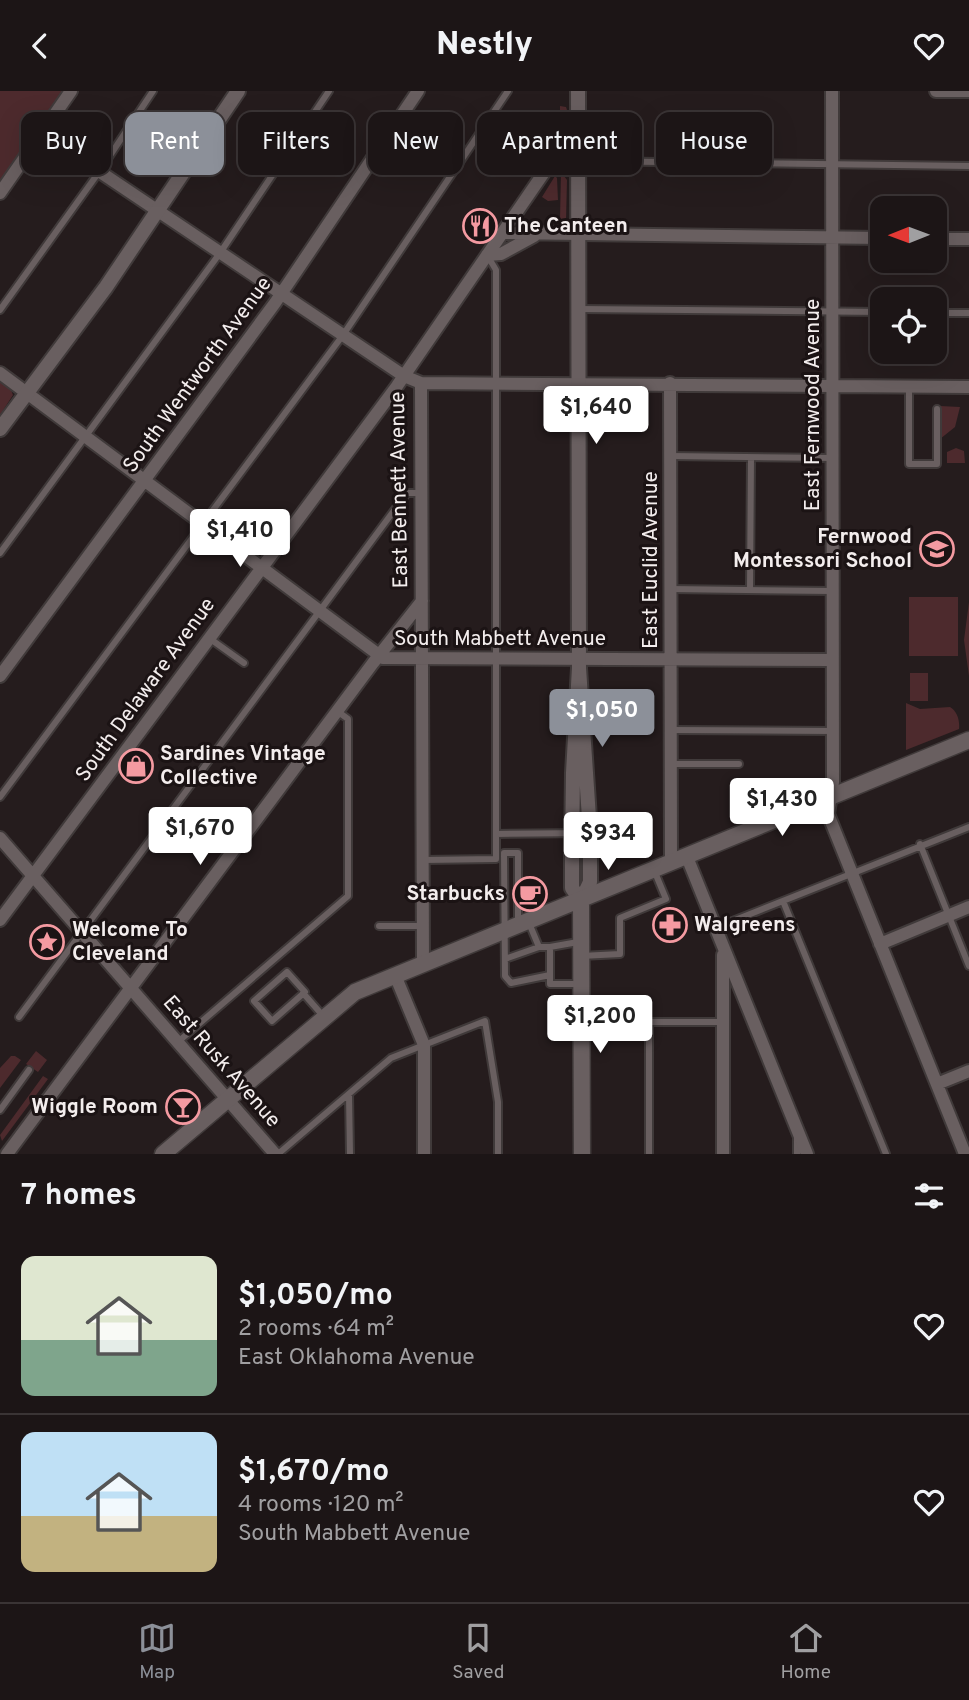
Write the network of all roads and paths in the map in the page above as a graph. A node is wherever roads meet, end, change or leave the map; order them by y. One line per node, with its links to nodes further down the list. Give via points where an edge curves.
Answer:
1 (71, 91): 11 (street)
2 (153, 91): 13 (lane)
3 (238, 91): 23 (street)
4 (329, 91): 31 (lane)
5 (418, 91): 33 (street, South Wentworth Avenue)
6 (508, 91): 40 (lane)
7 (578, 91): 12 (street)
8 (832, 91): 16 (street, East Fernwood Avenue)
9 (936, 91): 10 (street)
10 (969, 91)
11 (57, 112)
12 (578, 112)
13 (111, 153)
14 (642, 162): 16 (lane)
15 (21, 164): 22 (street)
16 (832, 164): 17 (lane); 27 (street, East Fernwood Avenue)
17 (969, 166)
18 (96, 175): 35 (lane)
19 (105, 175): 23 (street, East Bennett Avenue)
20 (544, 175): 24 (street, South Delaware Avenue)
21 (578, 175): 26 (street)
22 (0, 193)
23 (158, 211): 31 (street, East Bennett Avenue); 50 (street)
24 (502, 233): 25 (street); 32 (street, South Delaware Avenue)
25 (538, 235): 26 (street); 32 (street, via 501,254)
26 (578, 235): 27 (street); 34 (street)
27 (832, 238): 28 (street); 36 (street, East Fernwood Avenue)
28 (870, 238)
29 (947, 239): 30 (street)
30 (969, 239)
31 (220, 253): 33 (street, East Bennett Avenue); 53 (lane)
32 (487, 255): 42 (street, South Delaware Avenue); 43 (lane, via 496,270)
33 (281, 294): 40 (street, East Bennett Avenue); 57 (street, South Wentworth Avenue)
34 (579, 309): 36 (lane); 45 (street)
35 (0, 310)
36 (832, 311): 37 (lane); 47 (street, East Fernwood Avenue)
37 (870, 312)
38 (947, 313): 39 (lane)
39 (969, 313)
40 (343, 335): 42 (street, East Bennett Avenue); 59 (lane)
41 (0, 373): 50 (street)
42 (404, 376): 44 (street, East Bennett Avenue); 61 (street, South Delaware Avenue)
43 (496, 382): 44 (street); 45 (street); 70 (lane)
44 (421, 383): 58 (street, East Bennett Avenue)
45 (579, 383): 46 (street); 74 (street)
46 (670, 383): 47 (street); 54 (street, East Euclid Avenue)
47 (832, 385): 48 (street); 56 (street, East Fernwood Avenue)
48 (909, 386): 49 (street); 51 (lane, via 909,464 937,464)
49 (969, 387)
50 (27, 393): 52 (street); 53 (street)
51 (937, 409)
52 (0, 429)
53 (86, 437): 57 (street); 60 (lane)
54 (670, 456): 55 (lane); 62 (street, East Euclid Avenue)
55 (751, 458): 56 (lane); 63 (lane)
56 (832, 458): 64 (street, East Fernwood Avenue)
57 (145, 481): 59 (street); 75 (street, South Wentworth Avenue)
58 (422, 493): 65 (street, East Bennett Avenue); 66 (lane, via 407,493)
59 (203, 524): 61 (street); 82 (lane)
60 (0, 553)
61 (261, 567): 66 (street); 67 (street, South Delaware Avenue)
62 (670, 589): 63 (lane); 71 (street, East Euclid Avenue)
63 (750, 589): 64 (lane)
64 (832, 591): 72 (street, East Fernwood Avenue)
65 (422, 601): 68 (street, South Mabbett Avenue); 69 (street, East Bennett Avenue)
66 (320, 610): 68 (street); 104 (lane)
67 (209, 638): 73 (lane); 94 (street, South Delaware Avenue)
68 (379, 654): 69 (street, South Mabbett Avenue); 76 (street, South Mabbett Avenue)
69 (422, 658): 70 (street, South Mabbett Avenue); 90 (street, East Bennett Avenue)
70 (496, 658): 74 (street, South Mabbett Avenue); 87 (lane)
71 (670, 659): 72 (street, South Mabbett Avenue); 74 (street, South Mabbett Avenue); 77 (street, East Euclid Avenue)
72 (832, 660): 78 (street, East Fernwood Avenue)
73 (244, 663)
74 (579, 663): 85 (street); 86 (street)
75 (0, 676)
76 (337, 711): 116 (street, South Mabbett Avenue); 121 (lane, via 348,719 348,896)
77 (670, 730): 78 (lane); 80 (street, East Euclid Avenue)
78 (832, 731): 83 (street, East Fernwood Avenue)
79 (969, 740): 83 (main road)
80 (671, 764): 81 (lane); 91 (street, East Euclid Avenue)
81 (739, 764)
82 (0, 797)
83 (830, 798): 91 (main road); 93 (street, East Fernwood Avenue, via 828,814)
84 (969, 827): 89 (lane)
85 (572, 833): 86 (lane); 87 (lane); 95 (street, via 572,888)
86 (590, 833): 95 (street, via 590,882)
87 (496, 834): 90 (lane, via 496,859)
88 (0, 838): 94 (street, East Rusk Avenue)
89 (920, 844): 93 (lane); 98 (lane)
90 (423, 860): 101 (street, East Bennett Avenue)
91 (679, 860): 92 (main road); 103 (street)
92 (654, 870): 95 (main road); 109 (lane, via 666,899 620,918 620,954)
93 (850, 872): 96 (lane); 105 (street, East Fernwood Avenue)
94 (33, 876): 99 (street, South Delaware Avenue); 104 (street, East Rusk Avenue)
95 (581, 901): 102 (main road); 109 (main road)
96 (783, 901): 103 (lane); 141 (lane)
97 (969, 907): 98 (street)
98 (948, 915): 105 (street); 112 (lane)
99 (0, 920)
100 (379, 926): 101 (lane)
101 (423, 926): 111 (street, East Bennett Avenue)
102 (517, 927): 102 (lane, via 504,853 518,853); 106 (lane); 110 (lane); 111 (main road)
103 (715, 928): 108 (street)
104 (82, 932): 116 (street, East Rusk Avenue); 118 (lane)
105 (880, 944): 125 (street, East Fernwood Avenue)
106 (539, 947): 107 (lane); 110 (lane)
107 (550, 947): 109 (lane); 114 (lane)
108 (723, 947): 120 (street); 129 (street)
109 (581, 949): 115 (main road)
110 (505, 959): 114 (lane, via 505,976 511,982)
111 (423, 964): 113 (main road)
112 (969, 966)
113 (395, 975): 119 (main road, via 355,992); 122 (street)
114 (550, 975): 115 (lane, via 550,984)
115 (581, 984): 136 (main road)
116 (131, 988): 121 (street, East Rusk Avenue); 130 (street, South Mabbett Avenue)
117 (303, 993): 117 (lane, via 287,972 254,1001 272,1021); 119 (lane)
118 (19, 1017)
119 (324, 1017): 127 (main road)
120 (723, 1021): 137 (lane, via 649,1022); 138 (street)
121 (179, 1041): 127 (street, East Rusk Avenue)
122 (424, 1045): 126 (lane, via 391,1058); 134 (street); 135 (lane, via 485,1021 498,1103)
123 (29, 1070): 128 (lane)
124 (969, 1071): 125 (street)
125 (937, 1084): 142 (street, East Fernwood Avenue)
126 (349, 1094): 132 (lane); 133 (lane)
127 (229, 1098): 131 (main road); 132 (street, East Rusk Avenue)
128 (0, 1110)
129 (797, 1130): 139 (lane); 140 (street)
130 (7, 1154)
131 (163, 1154)
132 (276, 1154)
133 (349, 1154)
134 (424, 1154)
135 (498, 1154)
136 (582, 1154)
137 (649, 1154)
138 (723, 1154)
139 (797, 1154)
140 (807, 1154)
141 (886, 1154)
142 (965, 1154)

